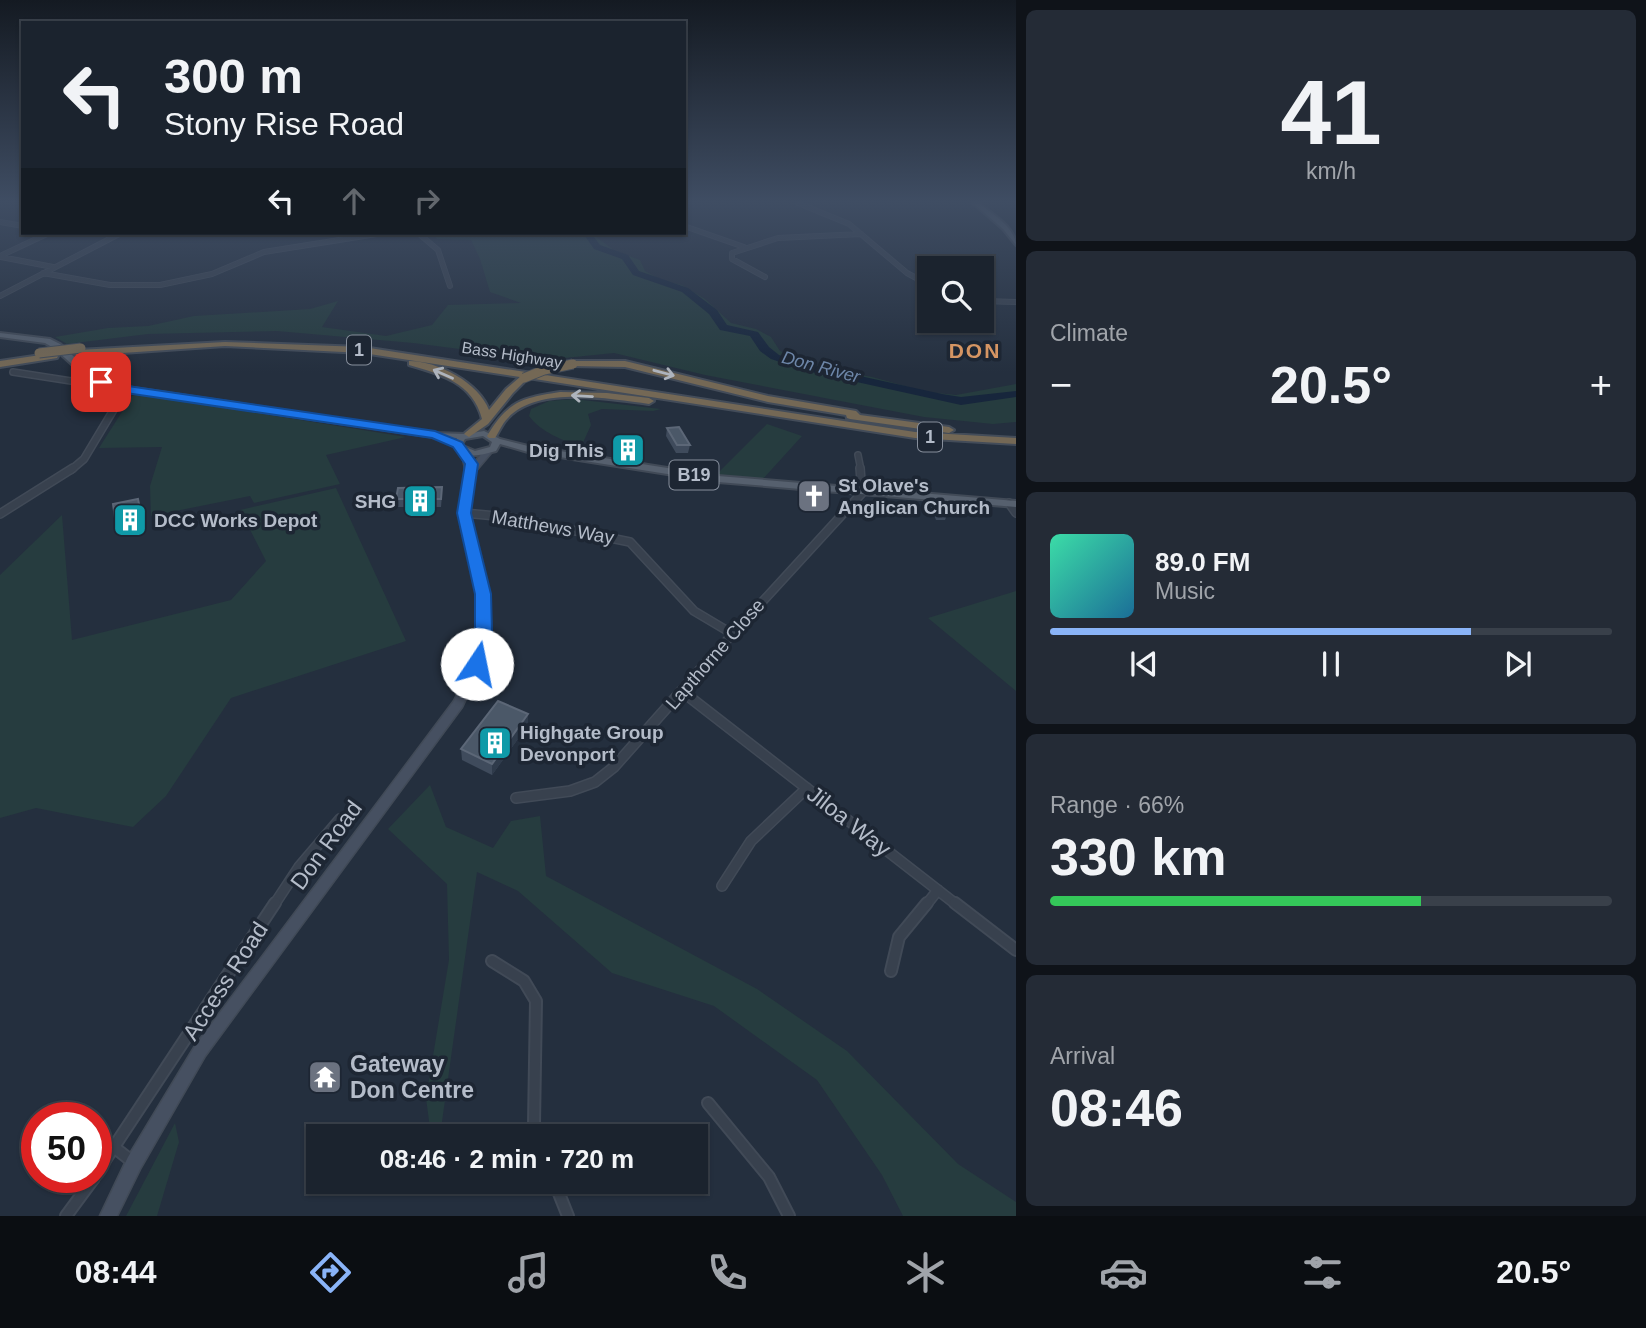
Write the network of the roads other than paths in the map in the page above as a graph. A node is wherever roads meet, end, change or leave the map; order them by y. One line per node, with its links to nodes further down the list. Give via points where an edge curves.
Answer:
1 (18, 260): 7 (street)
2 (68, 260): 7 (street)
3 (246, 260): 8 (street, via 212,274 160,285 110,285)
4 (442, 260): 11 (street)
5 (733, 260): 9 (street)
6 (891, 260): 10 (street)
7 (53, 267): 8 (street)
8 (43, 272): 12 (street)
9 (765, 276)
10 (917, 279)
11 (450, 286)
12 (0, 296)
13 (994, 301): 14 (street)
14 (1016, 302)
15 (0, 335): 20 (main road, B19, via 47,341)
16 (258, 344): 17 (highway, Bass Highway / 1); 22 (highway, one-way to 16, via 485,405 475,392 421,365 379,356); 23 (highway, Bass Highway / 1, via 396,354)
17 (80, 350): 18 (highway, Bass Highway / 1, bridge); 18 (highway, Bass Highway / 1, bridge); 24 (highway, Bass Highway / 1, via 233,340 364,345)
18 (0, 361)
19 (13, 372): 20 (street, via 71,381)
20 (91, 377): 21 (main road, B19)
21 (126, 389): 26 (main road, B19); 35 (street, via 84,459)
22 (487, 419): 24 (highway, one-way to 24, bridge, via 513,386 544,370 573,364 625,364 768,399); 27 (highway)
23 (844, 424): 28 (highway, Bass Highway / 1, via 915,435); 29 (highway, one-way to 29, via 689,404 566,395 514,407 501,416)
24 (932, 428): 25 (highway, Bass Highway / 1)
25 (1016, 433)
26 (435, 435): 27 (main road, B19); 30 (main road, B19)
27 (467, 435): 29 (main road, B19, via 484,433); 30 (main road)
28 (1016, 441)
29 (492, 445): 30 (main road, B19, via 474,454); 32 (main road, Don Road); 33 (main road, B19, via 718,479)
30 (461, 448): 32 (main road, Don Road, via 471,464)
31 (858, 455): 33 (street)
32 (470, 475): 36 (main road, Don Road)
33 (862, 492): 34 (main road, B19); 38 (street, Lapthorne Close)
34 (1012, 504): 37 (street)
35 (0, 513)
36 (464, 513): 38 (street, Matthews Way, via 630,542 694,611); 52 (main road, Don Road, via 483,594 484,632 468,687 247,984 200,1051)
37 (1016, 513)
38 (731, 633): 39 (street, Lapthorne Close)
39 (683, 692): 40 (street, Jiloa Way); 41 (street, Lapthorne Close, via 595,782 570,791)
40 (807, 788): 43 (street, via 751,841); 44 (street, Jiloa Way)
41 (516, 798)
42 (340, 819): 50 (street, Access Road, via 299,867)
43 (722, 886)
44 (938, 890): 45 (street, Jiloa Way); 47 (street, via 899,937)
45 (1016, 950)
46 (492, 961): 49 (street, via 521,975 536,1001)
47 (891, 971)
48 (708, 1103): 58 (street, via 772,1181)
49 (534, 1124)
50 (116, 1148): 51 (street, Access Road); 52 (street)
51 (112, 1153)
52 (134, 1163): 56 (main road, Don Road)
53 (83, 1193): 55 (street, Access Road)
54 (559, 1194): 57 (street)
55 (66, 1216)
56 (108, 1216)
57 (568, 1216)
58 (789, 1216)

